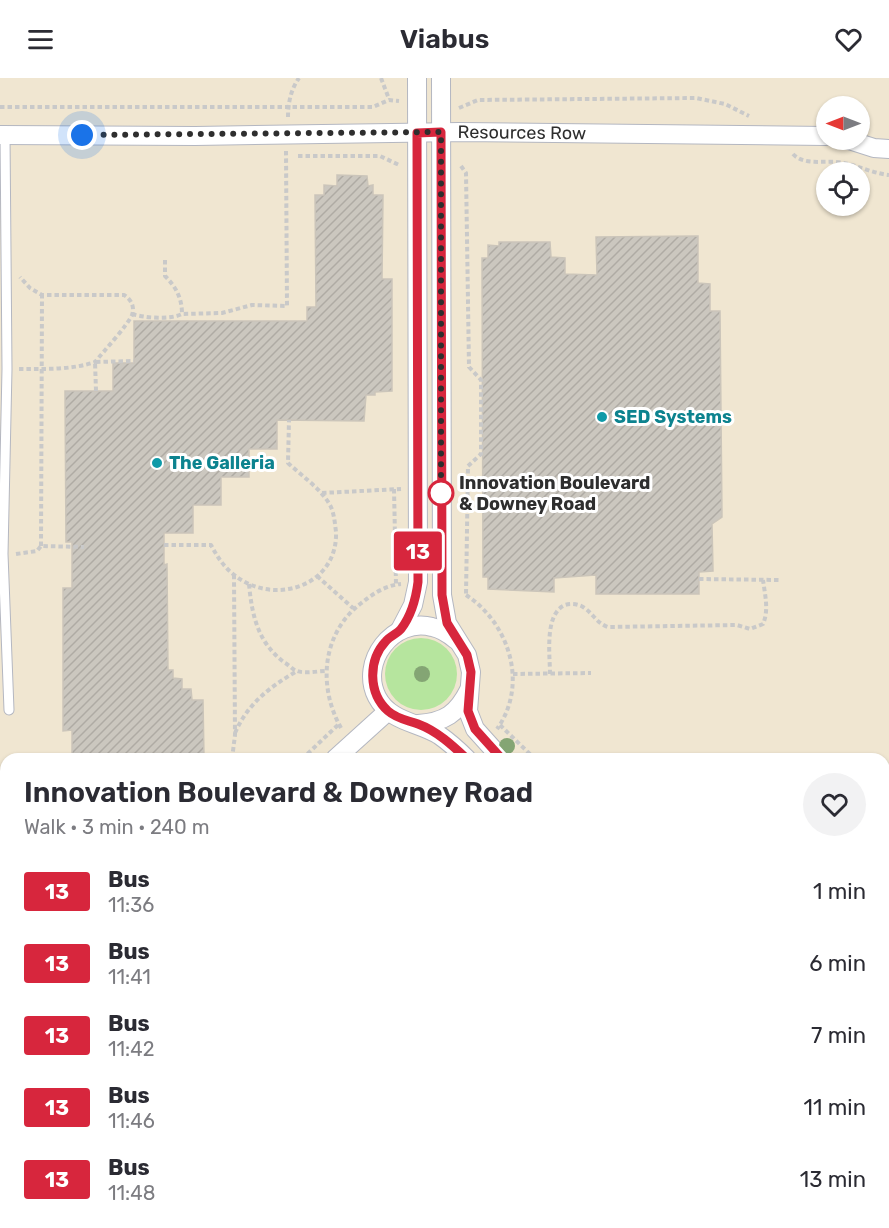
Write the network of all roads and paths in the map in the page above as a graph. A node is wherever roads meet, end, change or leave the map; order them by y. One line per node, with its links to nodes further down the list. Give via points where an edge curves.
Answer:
1 (299, 78): 11 (path, via 288,106)
2 (381, 78): 5 (path)
3 (417, 78): 9 (street)
4 (441, 78): 7 (street)
5 (389, 100)
6 (462, 106): 8 (path)
7 (441, 132): 8 (street, Resources Row); 9 (street, Resources Row); 45 (street, via 442,595 447,623)
8 (460, 132): 12 (street, Resources Row)
9 (417, 133): 11 (street, Resources Row); 44 (street, via 418,582 413,606)
10 (2, 135): 11 (street, Resources Row); 18 (lane)
11 (286, 135): 15 (path)
12 (816, 136)
13 (870, 147): 14 (street)
14 (889, 149)
15 (285, 156): 17 (path, via 380,156 398,163); 22 (path, via 287,306 252,305 222,313)
16 (459, 164): 41 (path, via 466,173 469,367 481,380 481,454 468,466)
17 (403, 171)
18 (6, 260): 20 (path, via 30,288); 25 (lane)
19 (165, 260): 22 (path, via 165,276 180,296)
20 (42, 295): 21 (path, via 124,295 132,302); 26 (path)
21 (132, 314): 22 (path); 24 (path)
22 (182, 314)
23 (134, 361): 24 (path)
24 (95, 362): 26 (path); 27 (path)
25 (7, 369): 26 (path); 33 (lane)
26 (43, 369): 31 (path)
27 (96, 391)
28 (289, 420): 35 (path, via 288,463 332,506 336,543 328,564)
29 (394, 489): 40 (path)
30 (164, 545): 34 (path, via 211,545)
31 (41, 546): 32 (path); 33 (path, via 23,554)
32 (84, 547)
33 (3, 554): 52 (lane)
34 (234, 575): 39 (path); 57 (path)
35 (317, 576): 39 (path, via 285,591 268,591); 42 (path)
36 (699, 579): 37 (path)
37 (763, 580): 38 (path); 50 (path, via 766,617 763,624 750,629 608,627 600,625 584,608 567,604 553,615)
38 (779, 580)
39 (249, 584): 46 (path, via 258,631 278,658)
40 (396, 584)
41 (466, 595)
42 (353, 608)
43 (489, 613): 49 (path, via 503,634)
44 (400, 630): 45 (street, via 431,626); 53 (street, via 387,639 373,667 377,697)
45 (458, 641): 51 (street, via 469,663)
46 (297, 671): 47 (path); 57 (path, via 257,699)
47 (326, 671)
48 (591, 673): 50 (path)
49 (513, 674): 50 (path); 56 (path, via 508,710)
50 (550, 674)
51 (469, 688): 55 (street, via 462,704 450,716 435,723); 58 (street, via 468,711)
52 (9, 710)
53 (388, 711): 55 (street); 61 (street)
54 (339, 724): 60 (path)
55 (418, 724): 62 (street)
56 (500, 725): 58 (path); 64 (path)
57 (235, 735): 59 (path)
58 (486, 742): 63 (street)
59 (233, 753)
60 (308, 753)
61 (342, 753)
62 (460, 753)
63 (496, 753)
64 (529, 753)

